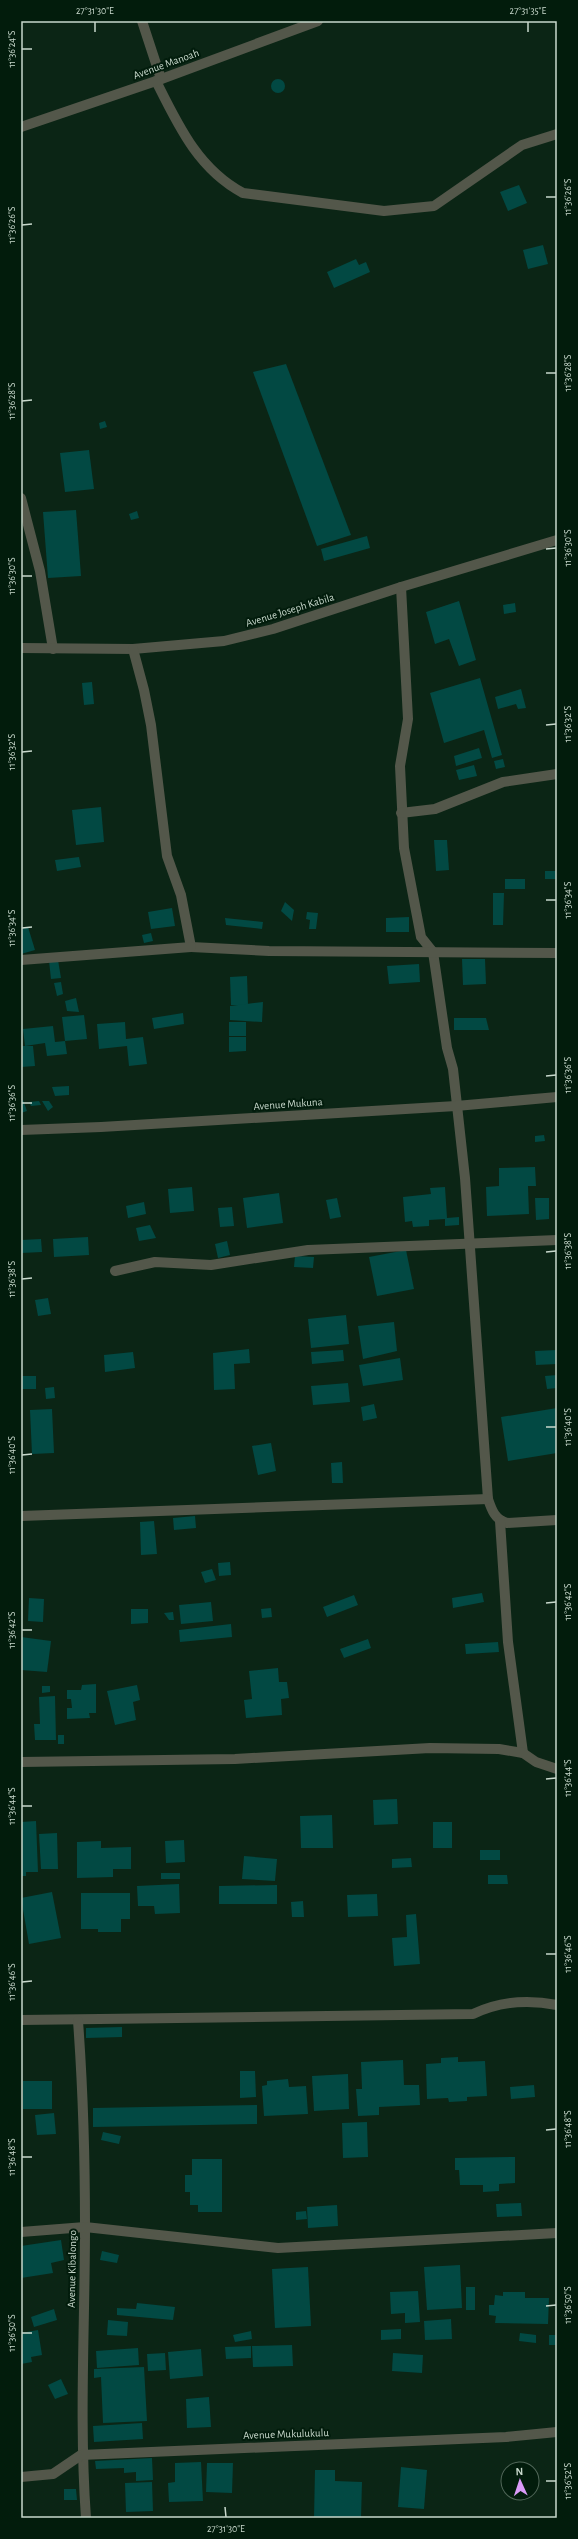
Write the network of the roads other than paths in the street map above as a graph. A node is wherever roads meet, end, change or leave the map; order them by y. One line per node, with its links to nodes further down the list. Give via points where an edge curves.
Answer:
1 (142, 21): 3 (street)
2 (318, 21): 3 (street, Avenue Manoah)
3 (158, 80): 4 (street, Avenue Manoah); 5 (street, via 183,136 206,166 225,183 243,193 384,211 434,206 522,145)
4 (21, 127)
5 (557, 134)
6 (21, 498): 10 (street, via 40,571)
7 (557, 540): 8 (street, Avenue Joseph Kabila)
8 (401, 587): 11 (street, Avenue Joseph Kabila, via 273,629 224,641); 13 (street, via 408,719 400,766)
9 (21, 648): 10 (street, Avenue Joseph Kabila)
10 (52, 649): 11 (street, Avenue Joseph Kabila)
11 (133, 650): 14 (street, via 151,725 167,856 181,895)
12 (557, 774): 13 (street, via 503,782 435,809)
13 (401, 813): 15 (street, via 404,848 421,937)
14 (191, 947): 15 (street, via 269,951); 17 (street)
15 (434, 952): 16 (street); 19 (street, via 447,1048 453,1069)
16 (557, 953)
17 (21, 960)
18 (557, 1097): 19 (street, Avenue Mukuna)
19 (456, 1106): 20 (street, Avenue Mukuna); 22 (street)
20 (21, 1130)
21 (557, 1240): 22 (street)
22 (469, 1244): 23 (street, via 316,1250 211,1265 155,1262); 24 (street)
23 (115, 1271)
24 (488, 1499): 25 (street); 27 (street, via 492,1511)
25 (21, 1516)
26 (557, 1520): 27 (street, via 520,1523)
27 (500, 1521): 28 (street, via 508,1642)
28 (523, 1754): 29 (street, via 499,1749 430,1748 235,1759); 30 (street, via 536,1762)
29 (21, 1762)
30 (557, 1769)
31 (557, 2005): 33 (street, via 522,2001 498,2004 473,2014)
32 (21, 2020): 33 (street)
33 (78, 2021): 34 (street, Avenue Kibalongo, via 83,2097)
34 (85, 2227): 35 (street); 36 (street, via 278,2248); 38 (street, Avenue Kibalongo)
35 (21, 2232)
36 (557, 2233)
37 (557, 2432): 38 (street, Avenue Mukulukulu, via 506,2437)
38 (81, 2455): 39 (street, via 53,2474); 40 (street, Avenue Kibalongo)
39 (21, 2477)
40 (86, 2518)

